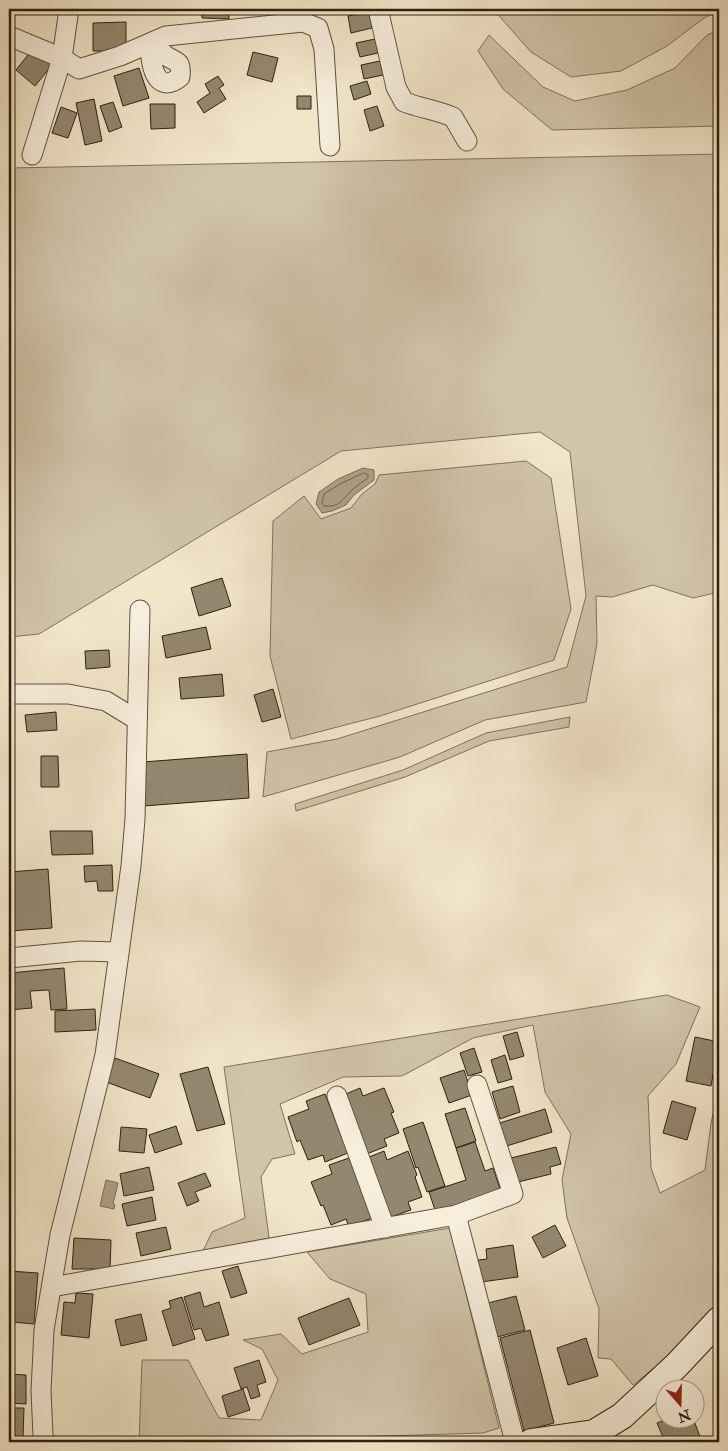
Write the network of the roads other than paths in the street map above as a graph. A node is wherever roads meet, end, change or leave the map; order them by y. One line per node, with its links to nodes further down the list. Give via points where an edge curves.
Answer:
1 (69, 9): 4 (street)
2 (378, 9): 5 (street, via 396,87 404,102 453,117)
3 (9, 36): 4 (street)
4 (62, 58): 6 (street, via 79,69 166,36 303,22 318,28 324,49); 7 (street)
5 (467, 141)
6 (330, 146)
7 (32, 155)
8 (140, 610): 10 (street)
9 (9, 694): 10 (street, via 68,694 106,701)
10 (137, 720): 11 (street, via 135,819)
11 (119, 952): 12 (street, via 81,951); 17 (street, via 105,1055 60,1235)
12 (9, 958)
13 (477, 1085): 15 (street, via 513,1194)
14 (337, 1096): 16 (street)
15 (456, 1215): 16 (street); 20 (street)
16 (385, 1228): 17 (street)
17 (52, 1287): 19 (street, via 44,1330 41,1391)
18 (719, 1320): 21 (street, via 677,1366 622,1416 594,1433)
19 (45, 1442)
20 (515, 1442)
21 (531, 1442)

